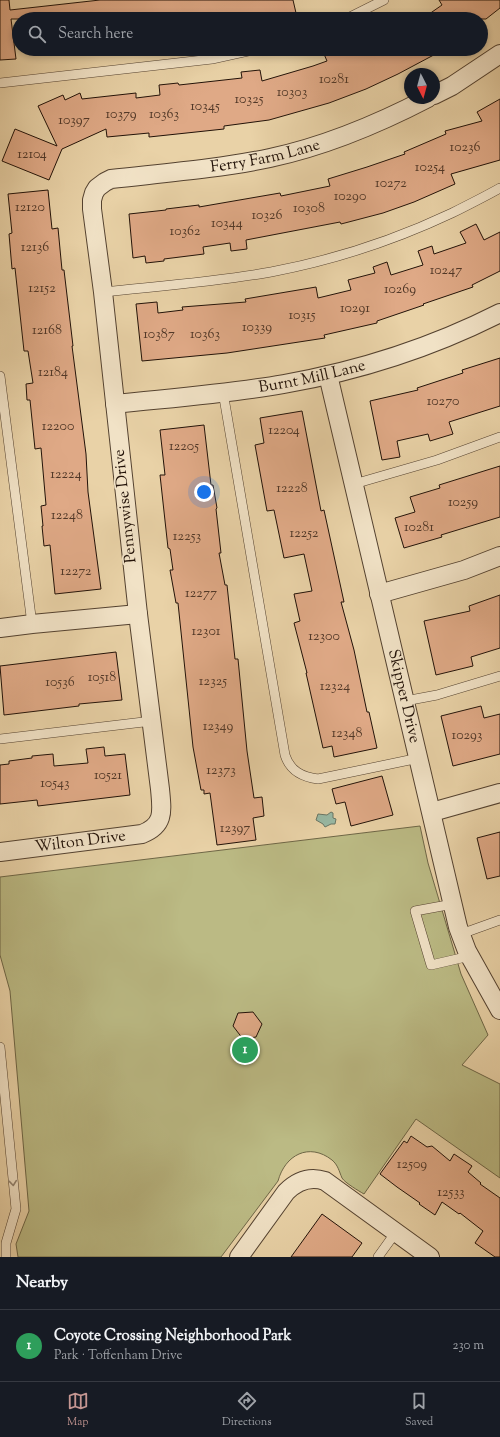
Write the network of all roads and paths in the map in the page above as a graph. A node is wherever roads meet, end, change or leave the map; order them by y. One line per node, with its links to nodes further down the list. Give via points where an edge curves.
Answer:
1 (384, 0): 2 (lane)
2 (360, 12)
3 (500, 54): 6 (street)
4 (226, 56): 5 (lane)
5 (0, 83)
6 (440, 92)
7 (416, 104): 8 (street, Ferry Farm Lane, via 353,133 271,158 111,179)
8 (97, 188): 10 (street, Pennywise Drive, via 92,200 92,209)
9 (500, 188): 10 (lane, via 413,230 317,262 231,278)
10 (103, 292): 15 (street, Pennywise Drive)
11 (500, 313): 12 (street, Burnt Mill Lane, via 420,347)
12 (328, 375): 14 (street, Burnt Mill Lane); 17 (street, Skipper Drive)
13 (0, 376): 21 (lane)
14 (223, 392): 15 (street, Burnt Mill Lane); 27 (lane, via 288,763 297,773 318,779)
15 (115, 404): 20 (street, Pennywise Drive)
16 (500, 437): 17 (lane, via 437,460)
17 (354, 484): 19 (street, Skipper Drive)
18 (500, 556): 19 (street, via 464,570)
19 (380, 594): 24 (street, Skipper Drive)
20 (138, 614): 21 (street); 25 (street, Pennywise Drive)
21 (32, 624): 22 (street)
22 (0, 628)
23 (500, 676): 24 (lane, via 437,695)
24 (405, 701): 27 (street, Skipper Drive)
25 (152, 721): 26 (lane); 30 (street, Pennywise Drive, via 162,809)
26 (0, 739)
27 (419, 758): 29 (street, Skipper Drive)
28 (500, 794): 29 (street)
29 (432, 812): 32 (street, Skipper Drive)
30 (157, 825): 31 (street, Wilton Drive, via 149,831 133,836)
31 (0, 852)
32 (453, 904): 34 (street, Skipper Drive); 35 (lane, via 416,911 431,965)
33 (500, 920): 34 (lane)
34 (460, 934): 35 (street, Skipper Drive)
35 (470, 956): 36 (street, Skipper Drive)
36 (500, 1010)
37 (0, 1047): 39 (lane, one-way to 39, via 16,1209 6,1243)
38 (396, 1232): 40 (street, via 325,1181 312,1179 296,1184 286,1192); 41 (lane); 42 (street)
39 (6, 1257)
40 (239, 1257)
41 (378, 1257)
42 (430, 1257)

